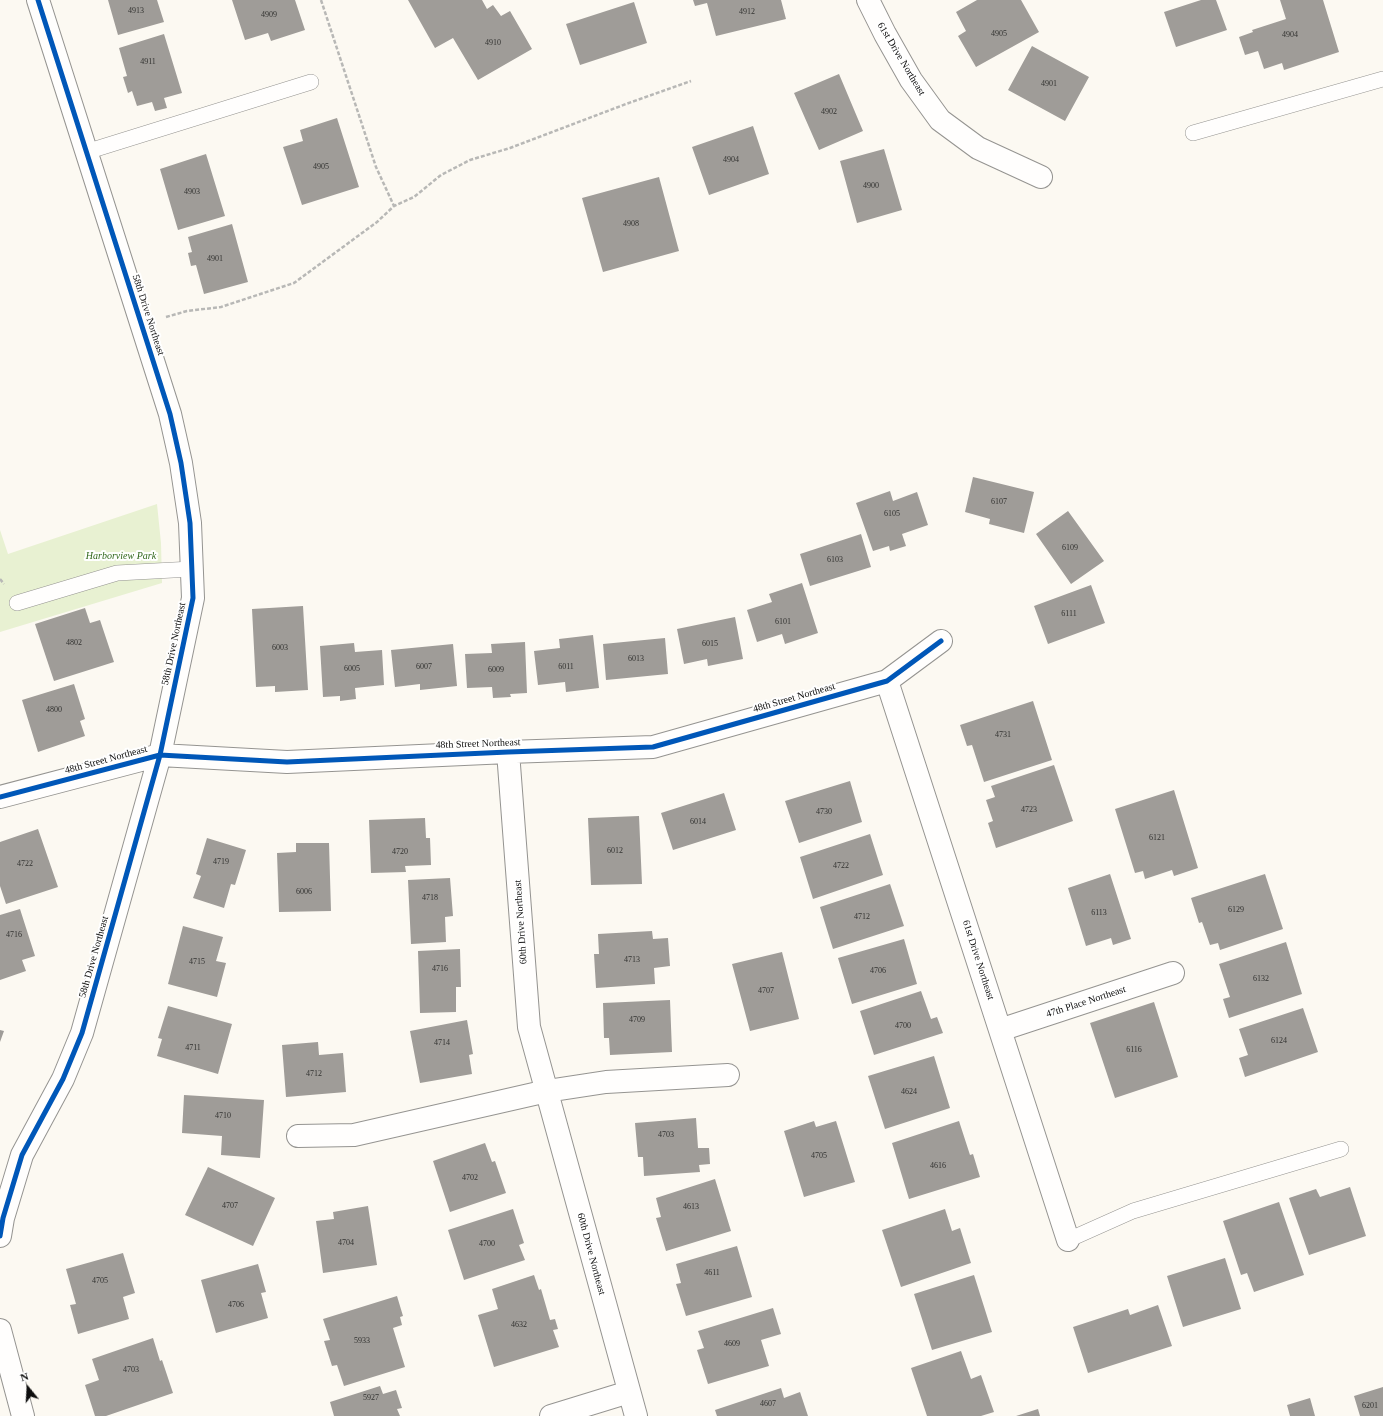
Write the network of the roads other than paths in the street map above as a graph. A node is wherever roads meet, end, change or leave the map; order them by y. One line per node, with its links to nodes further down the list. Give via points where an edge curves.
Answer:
1 (38, 0): 6 (street, 58th Drive Northeast)
2 (868, 0): 7 (street, 61st Drive Northeast, via 911,80 940,120 978,148)
3 (1383, 79): 5 (lane)
4 (310, 82): 6 (lane)
5 (1193, 133)
6 (86, 152): 8 (street, 58th Drive Northeast, via 170,414 190,523)
7 (1041, 177)
8 (192, 569): 9 (lane, via 117,573); 13 (street, 58th Drive Northeast, via 194,598)
9 (17, 603)
10 (940, 641): 11 (street, 48th Street Northeast)
11 (887, 681): 12 (street, 48th Street Northeast, via 653,747); 16 (street, 61st Drive Northeast)
12 (508, 752): 13 (street, 48th Street Northeast, via 287,762); 18 (street, 60th Drive Northeast, via 529,1027)
13 (160, 755): 14 (street, 48th Street Northeast); 21 (street, 58th Drive Northeast, via 82,1033 63,1079 22,1155)
14 (0, 797)
15 (1173, 973): 16 (street, 47th Place Northeast)
16 (1000, 1030): 22 (street, 61st Drive Northeast)
17 (728, 1075): 18 (street, via 606,1082)
18 (547, 1091): 19 (street, via 354,1135); 24 (street, 60th Drive Northeast)
19 (298, 1136)
20 (1341, 1149): 22 (lane, via 1133,1211)
21 (0, 1236)
22 (1068, 1240)
23 (0, 1330): 25 (street)
24 (629, 1392): 26 (street); 27 (street, 60th Drive Northeast)
25 (22, 1416)
26 (551, 1416)
27 (636, 1416)

